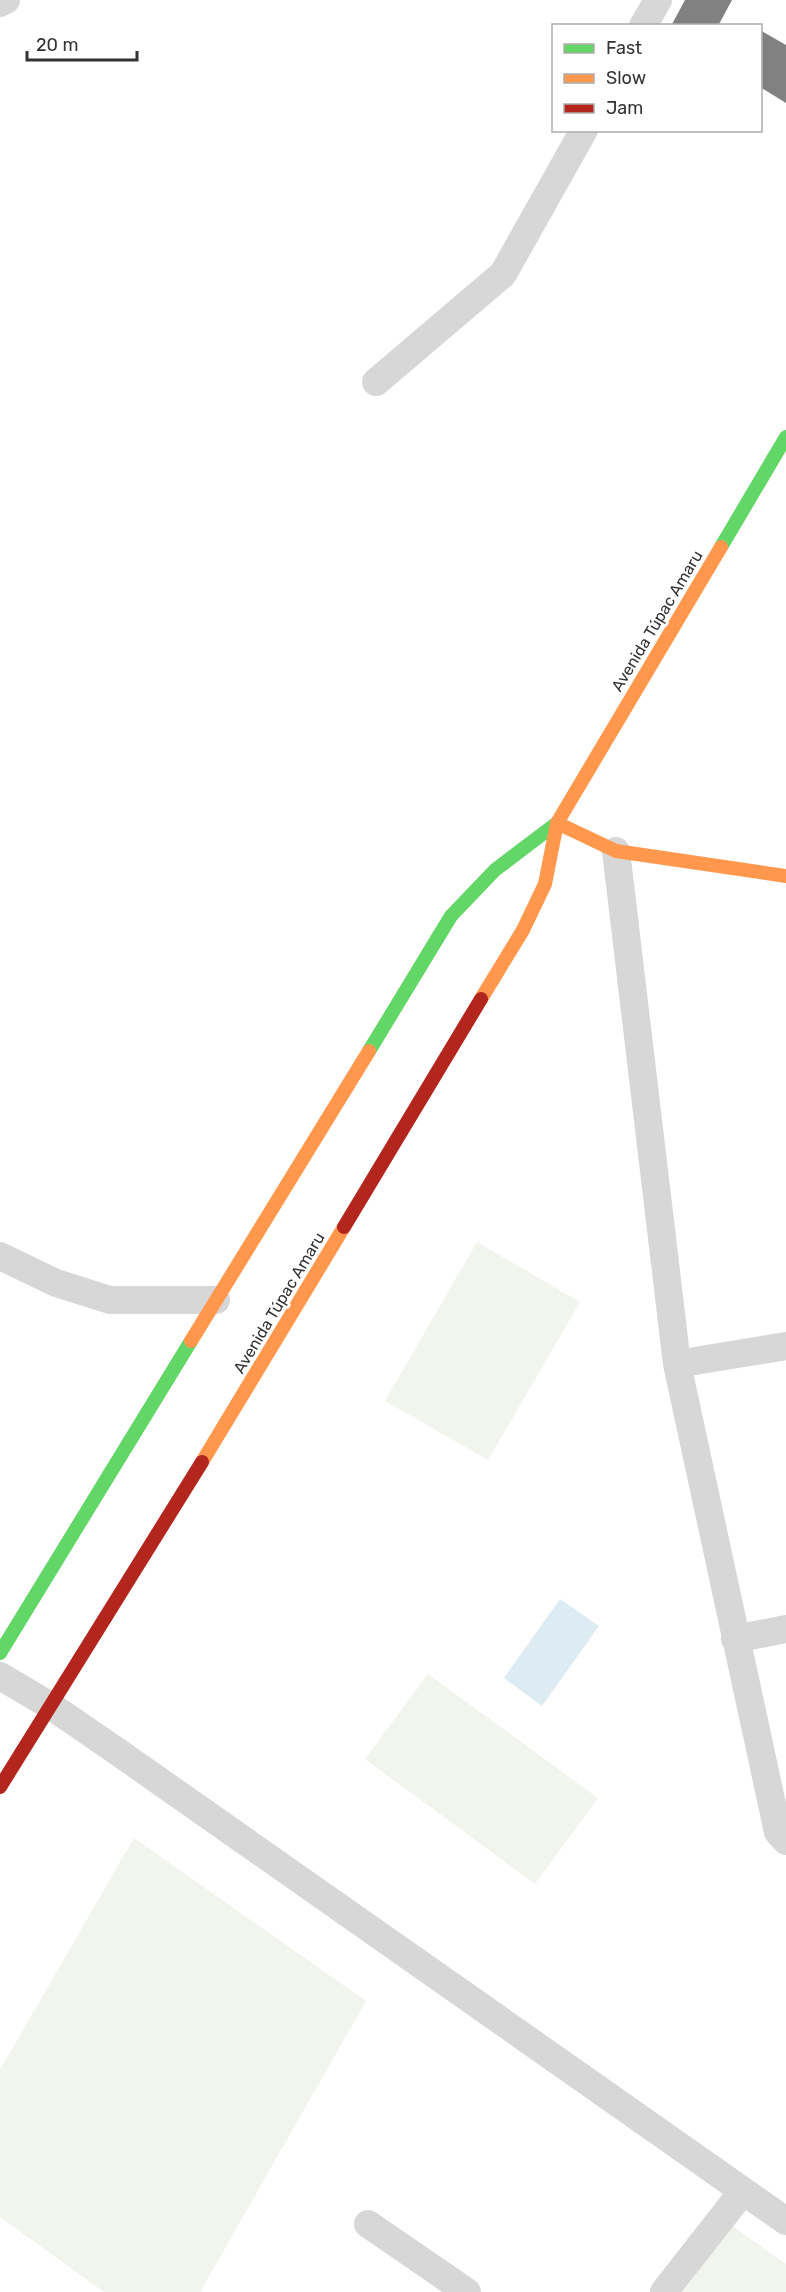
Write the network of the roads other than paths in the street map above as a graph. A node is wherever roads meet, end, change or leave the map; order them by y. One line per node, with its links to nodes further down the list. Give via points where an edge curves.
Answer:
1 (6, 0): 3 (street)
2 (658, 0): 4 (street)
3 (0, 3)
4 (644, 24)
5 (583, 132): 6 (street, via 503,274)
6 (375, 382)
7 (786, 437): 8 (main road, Avenida Túpac Amaru)
8 (557, 823): 9 (main road); 12 (main road, Avenida Túpac Amaru, via 495,870 451,916); 19 (main road, Avenida Túpac Amaru, via 545,884 523,930)
9 (616, 851): 10 (main road); 14 (street)
10 (786, 876)
11 (0, 1256): 12 (street, via 56,1283 110,1300)
12 (216, 1300): 17 (main road, Avenida Túpac Amaru)
13 (786, 1346): 14 (street)
14 (677, 1364): 16 (street)
15 (786, 1629): 16 (street)
16 (735, 1639): 21 (street, via 778,1832)
17 (0, 1653)
18 (0, 1676): 19 (street)
19 (51, 1706): 20 (main road, Avenida Túpac Amaru); 22 (street)
20 (0, 1787)
21 (786, 1841)
22 (743, 2191): 23 (street); 26 (street)
23 (786, 2221)
24 (368, 2224): 25 (street)
25 (467, 2292)
26 (664, 2292)

